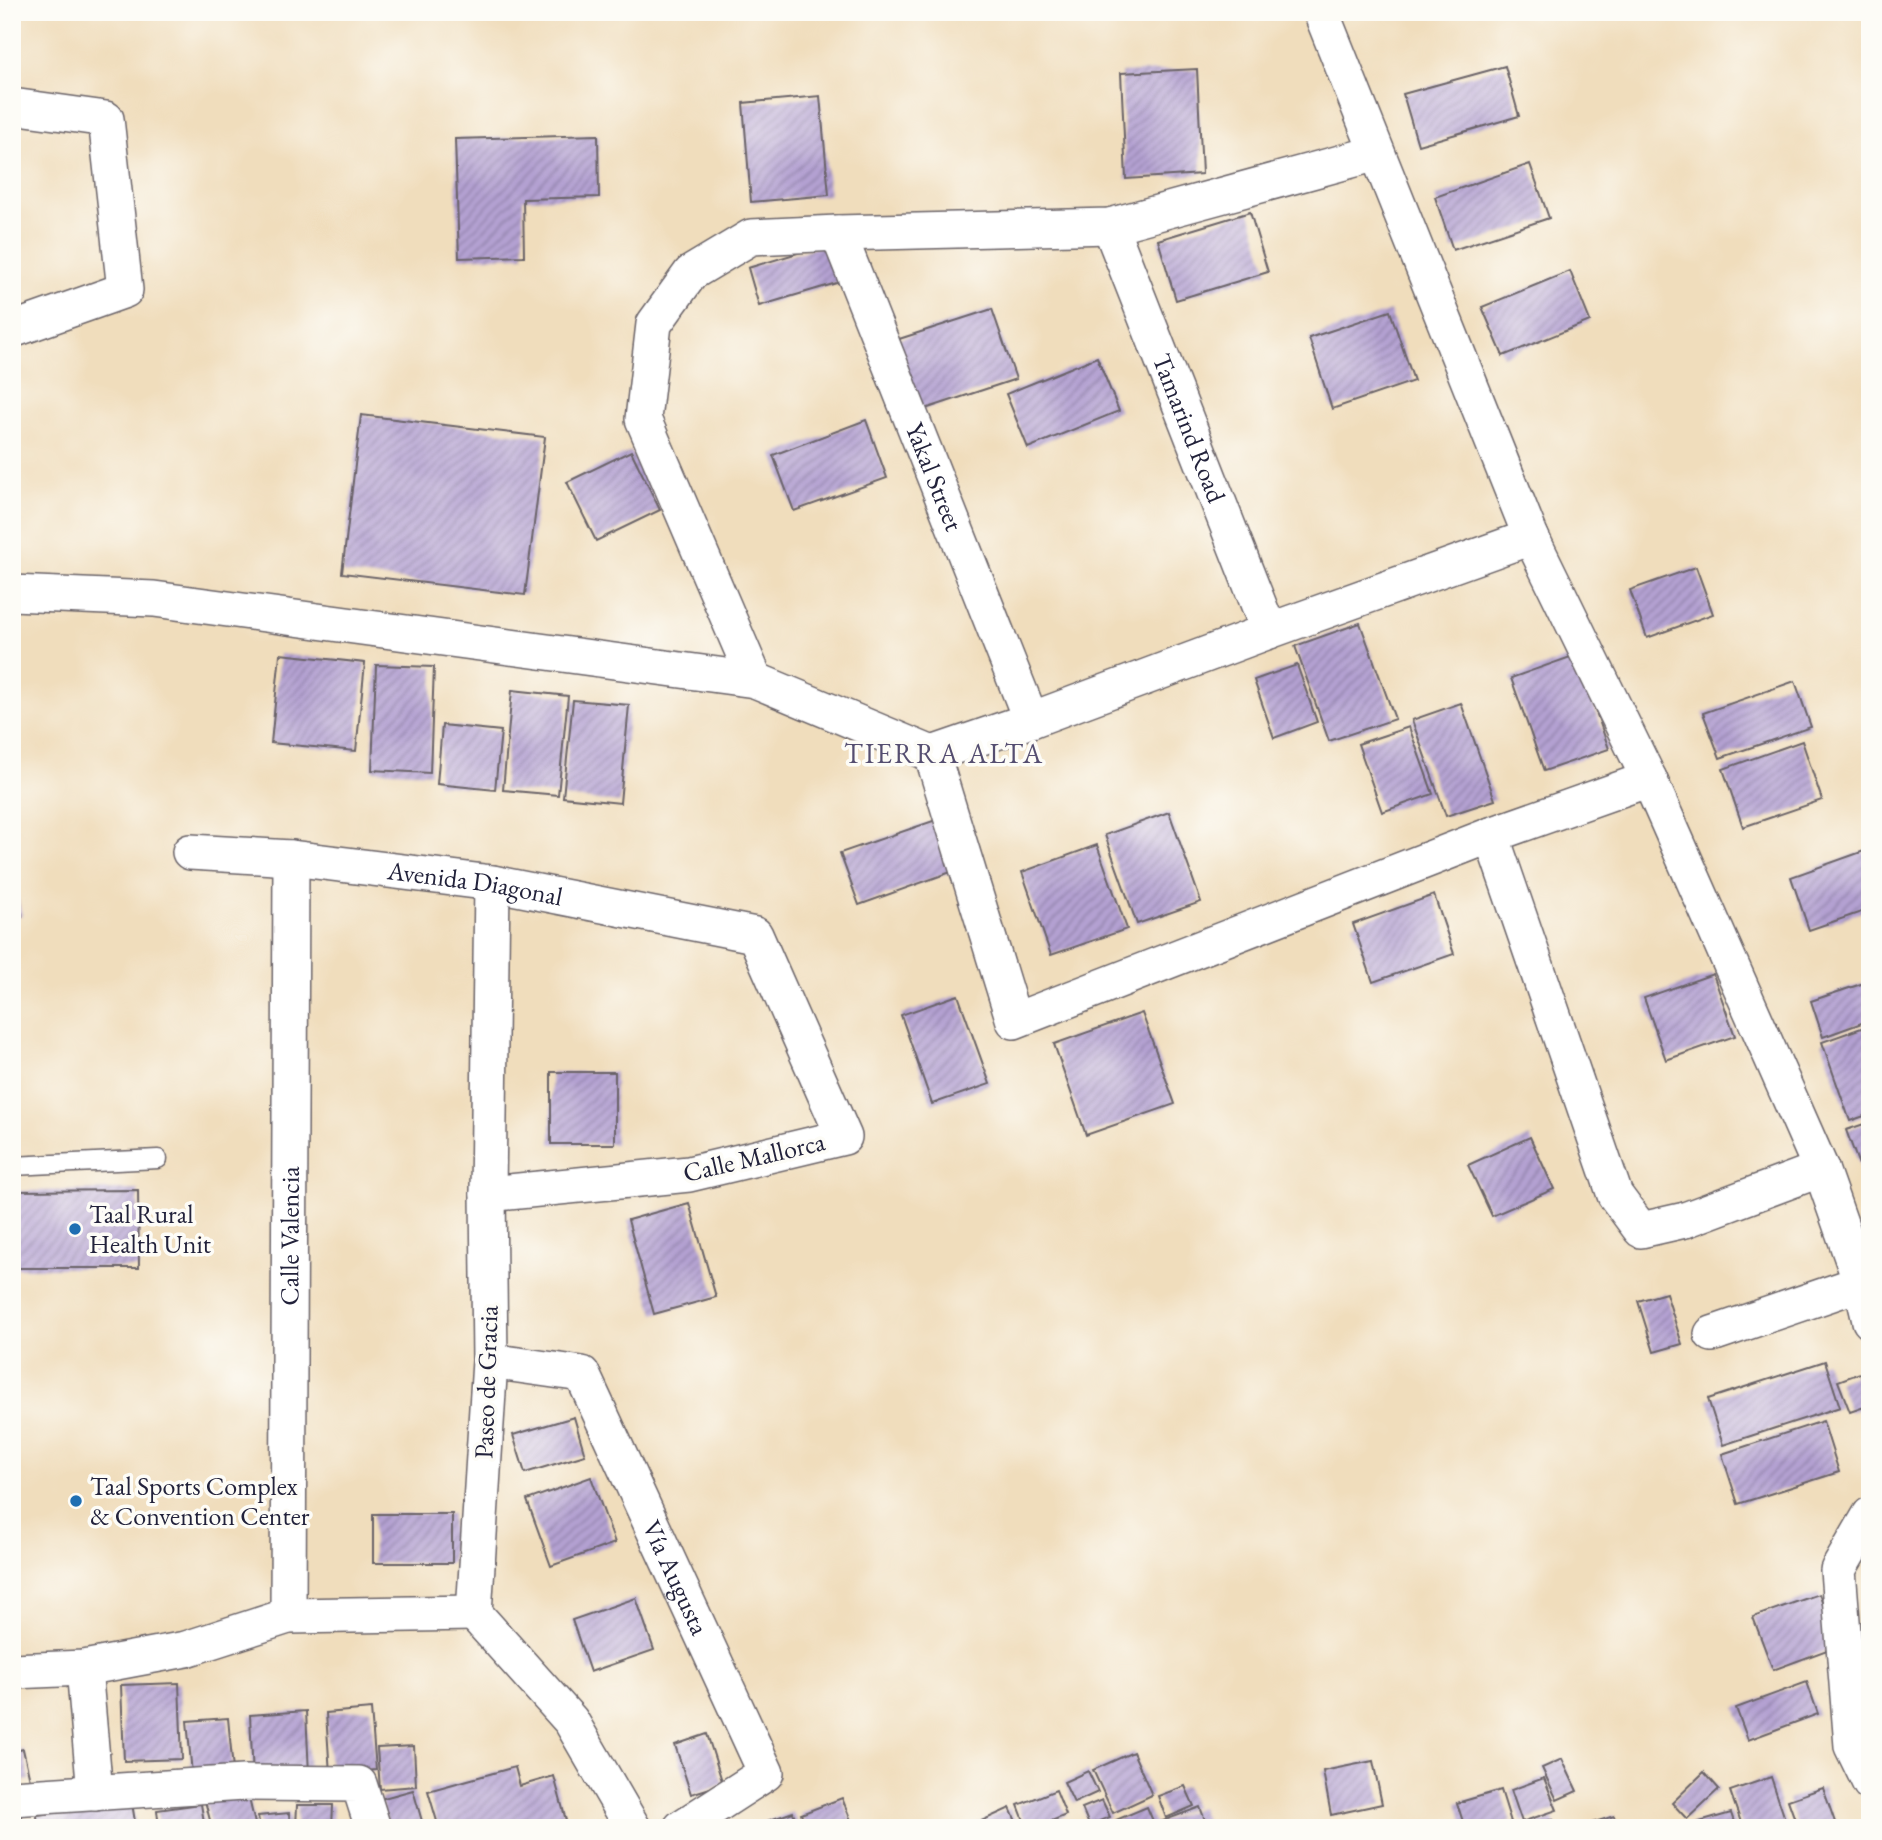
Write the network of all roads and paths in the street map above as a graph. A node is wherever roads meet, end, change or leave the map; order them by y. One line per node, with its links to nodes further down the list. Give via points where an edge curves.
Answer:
1 (1321, 12): 3 (street)
2 (12, 106): 6 (street, via 106,119 125,290)
3 (1377, 153): 4 (street); 7 (street)
4 (1110, 226): 5 (street); 9 (street, Tamarind Road)
5 (838, 233): 10 (street, via 751,237 691,273 654,324 643,419); 11 (street, Yakal Street)
6 (12, 330)
7 (1531, 537): 9 (street); 13 (street)
8 (12, 593): 10 (street, via 154,599)
9 (1269, 631): 11 (street)
10 (755, 680): 12 (street)
11 (1031, 720): 12 (street)
12 (932, 754): 14 (street, via 1014,1021)
13 (1650, 779): 14 (street); 21 (street)
14 (1491, 835): 21 (street, via 1615,1195 1641,1230 1685,1220)
15 (190, 852): 16 (street, Avenida Diagonal)
16 (291, 858): 17 (street, Avenida Diagonal); 29 (street, Calle Valencia)
17 (492, 883): 18 (street, Avenida Diagonal); 22 (street, Paseo de Gracia)
18 (755, 935): 22 (street, Calle Mallorca, via 844,1137 689,1174)
19 (158, 1158): 20 (lane)
20 (12, 1166)
21 (1821, 1169): 23 (street)
22 (488, 1194): 26 (street, Paseo de Gracia)
23 (1861, 1283): 24 (street); 25 (street)
24 (1870, 1321)
25 (1712, 1334)
26 (490, 1361): 28 (street, Paseo de Gracia); 37 (street, Vía Augusta, via 582,1374 766,1773)
27 (1870, 1515): 32 (street, via 1838,1570 1852,1746)
28 (474, 1613): 29 (street); 36 (street, via 571,1721)
29 (288, 1616): 30 (street, via 186,1649)
30 (84, 1668): 31 (street); 33 (street)
31 (12, 1671)
32 (1870, 1783)
33 (95, 1793): 34 (street); 35 (street, via 243,1783 359,1784)
34 (12, 1798)
35 (373, 1828)
36 (633, 1828)
37 (681, 1828)

